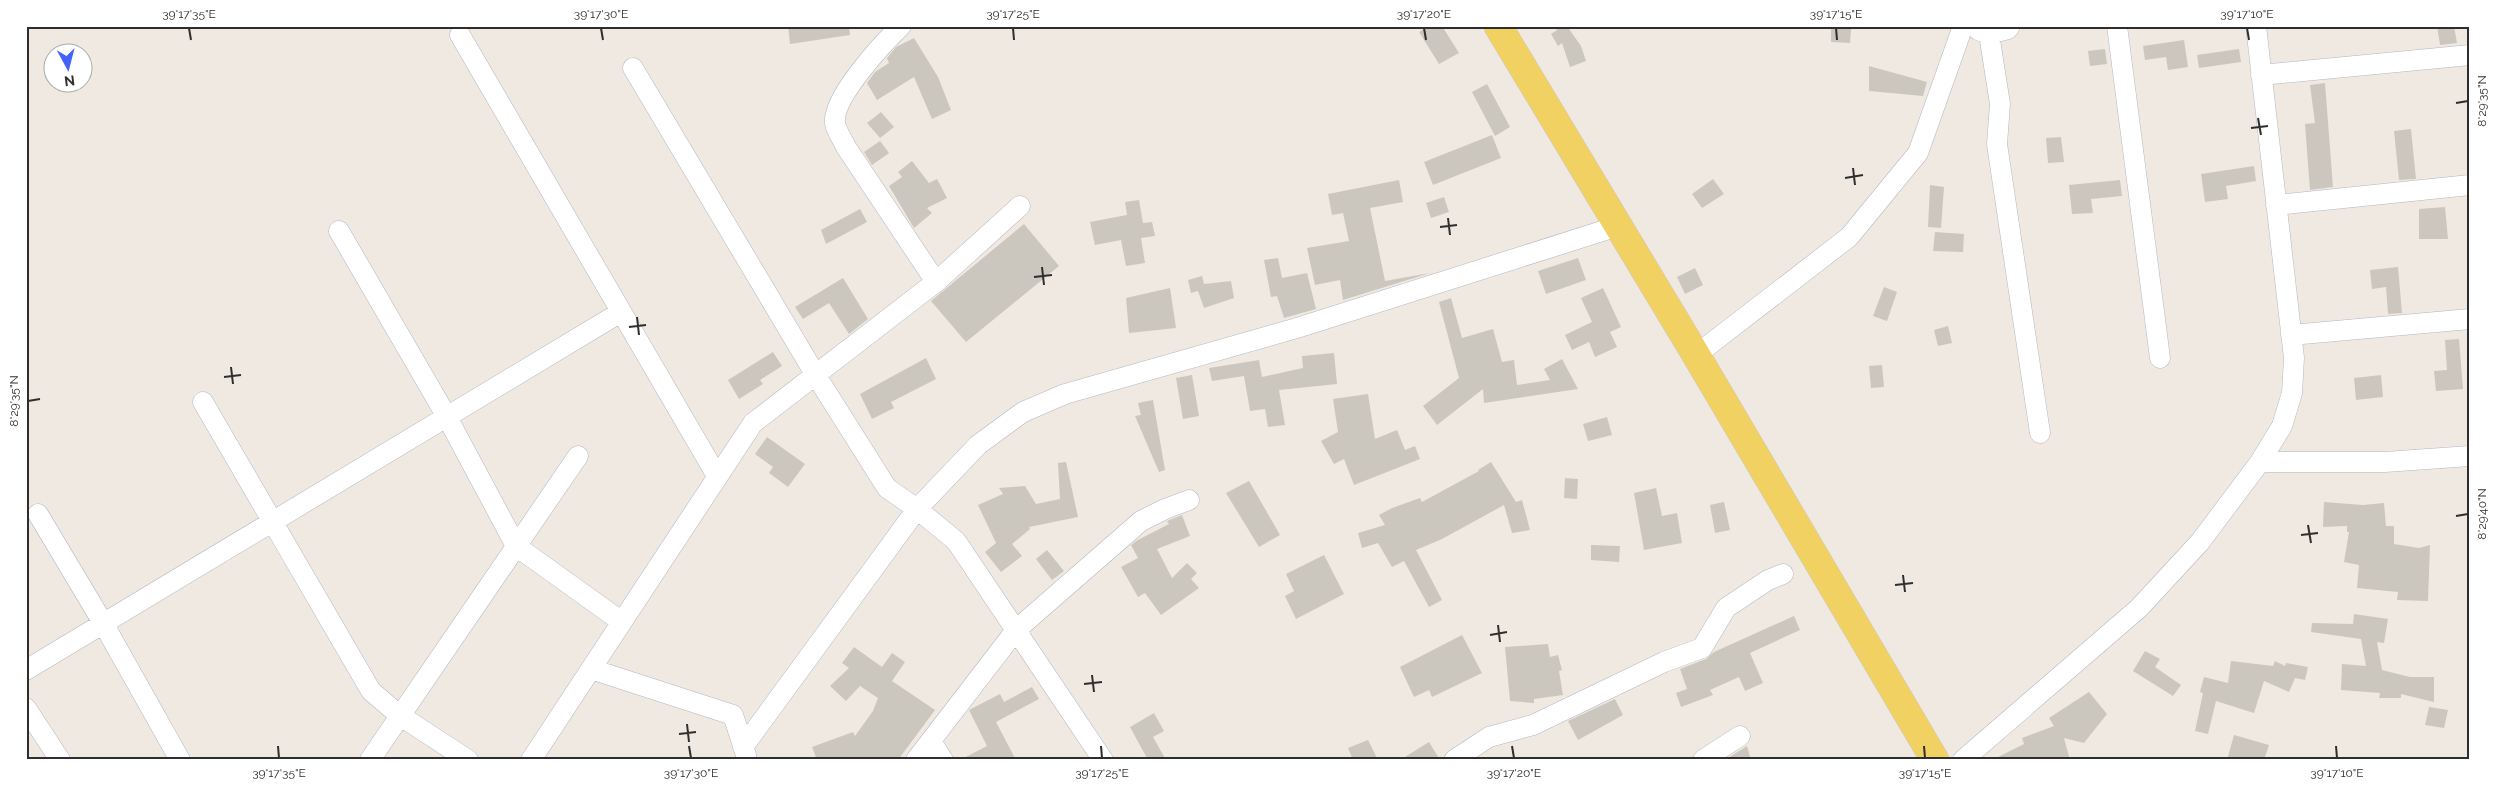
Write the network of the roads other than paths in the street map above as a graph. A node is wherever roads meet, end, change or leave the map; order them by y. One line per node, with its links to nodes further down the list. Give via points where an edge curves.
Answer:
1 (901, 26): 18 (street, via 880,46 851,84 836,110 835,124 846,147)
2 (1498, 26): 16 (main road)
3 (1964, 26): 22 (street, via 1918,153 1849,237)
4 (1970, 26): 8 (street)
5 (2010, 26): 8 (street)
6 (2117, 26): 23 (street)
7 (2256, 26): 12 (street)
8 (1988, 34): 27 (street, via 2000,104 1997,144)
9 (460, 35): 19 (street)
10 (2470, 54): 12 (street)
11 (634, 68): 24 (street)
12 (2262, 75): 14 (street)
13 (2470, 185): 14 (street)
14 (2276, 205): 21 (street)
15 (1020, 206): 18 (street)
16 (1618, 226): 22 (main road); 33 (street, via 1297,328 1065,394 1023,412 978,445)
17 (339, 231): 26 (street)
18 (936, 282): 24 (street)
19 (621, 312): 26 (street); 31 (street)
20 (2470, 319): 21 (street)
21 (2291, 335): 30 (street, via 2294,358 2292,392 2282,426)
22 (1696, 355): 58 (main road)
23 (2160, 358)
24 (815, 374): 31 (street, via 753,423); 33 (street, via 888,488)
25 (203, 402): 35 (street)
26 (447, 417): 35 (street); 36 (street)
27 (2040, 433)
28 (578, 456): 36 (street)
29 (2470, 456): 30 (street, via 2385,462)
30 (2260, 462): 59 (street, via 2200,542 2139,608)
31 (717, 476): 38 (street)
32 (1189, 500): 40 (street, via 1141,521)
33 (917, 509): 40 (street, via 956,540); 47 (street)
34 (38, 514): 39 (street)
35 (272, 522): 39 (street); 44 (street, via 371,691)
36 (516, 546): 38 (street); 44 (street)
37 (1783, 574): 56 (street, via 1768,580 1726,608 1702,648 1664,662 1533,725 1489,737)
38 (622, 622): 41 (street)
39 (103, 624): 42 (street); 49 (street)
40 (1016, 630): 46 (street); 55 (street)
41 (591, 669): 47 (street, via 733,715); 52 (street)
42 (26, 670)
43 (26, 708): 48 (street)
44 (398, 715): 50 (street); 51 (street)
45 (1740, 736): 57 (street)
46 (931, 741): 53 (street); 54 (street)
47 (745, 753)
48 (60, 760)
49 (180, 760)
50 (370, 760)
51 (468, 760)
52 (531, 760)
53 (916, 760)
54 (943, 760)
55 (1103, 760)
56 (1454, 760)
57 (1703, 760)
58 (1935, 760)
59 (1963, 760)

